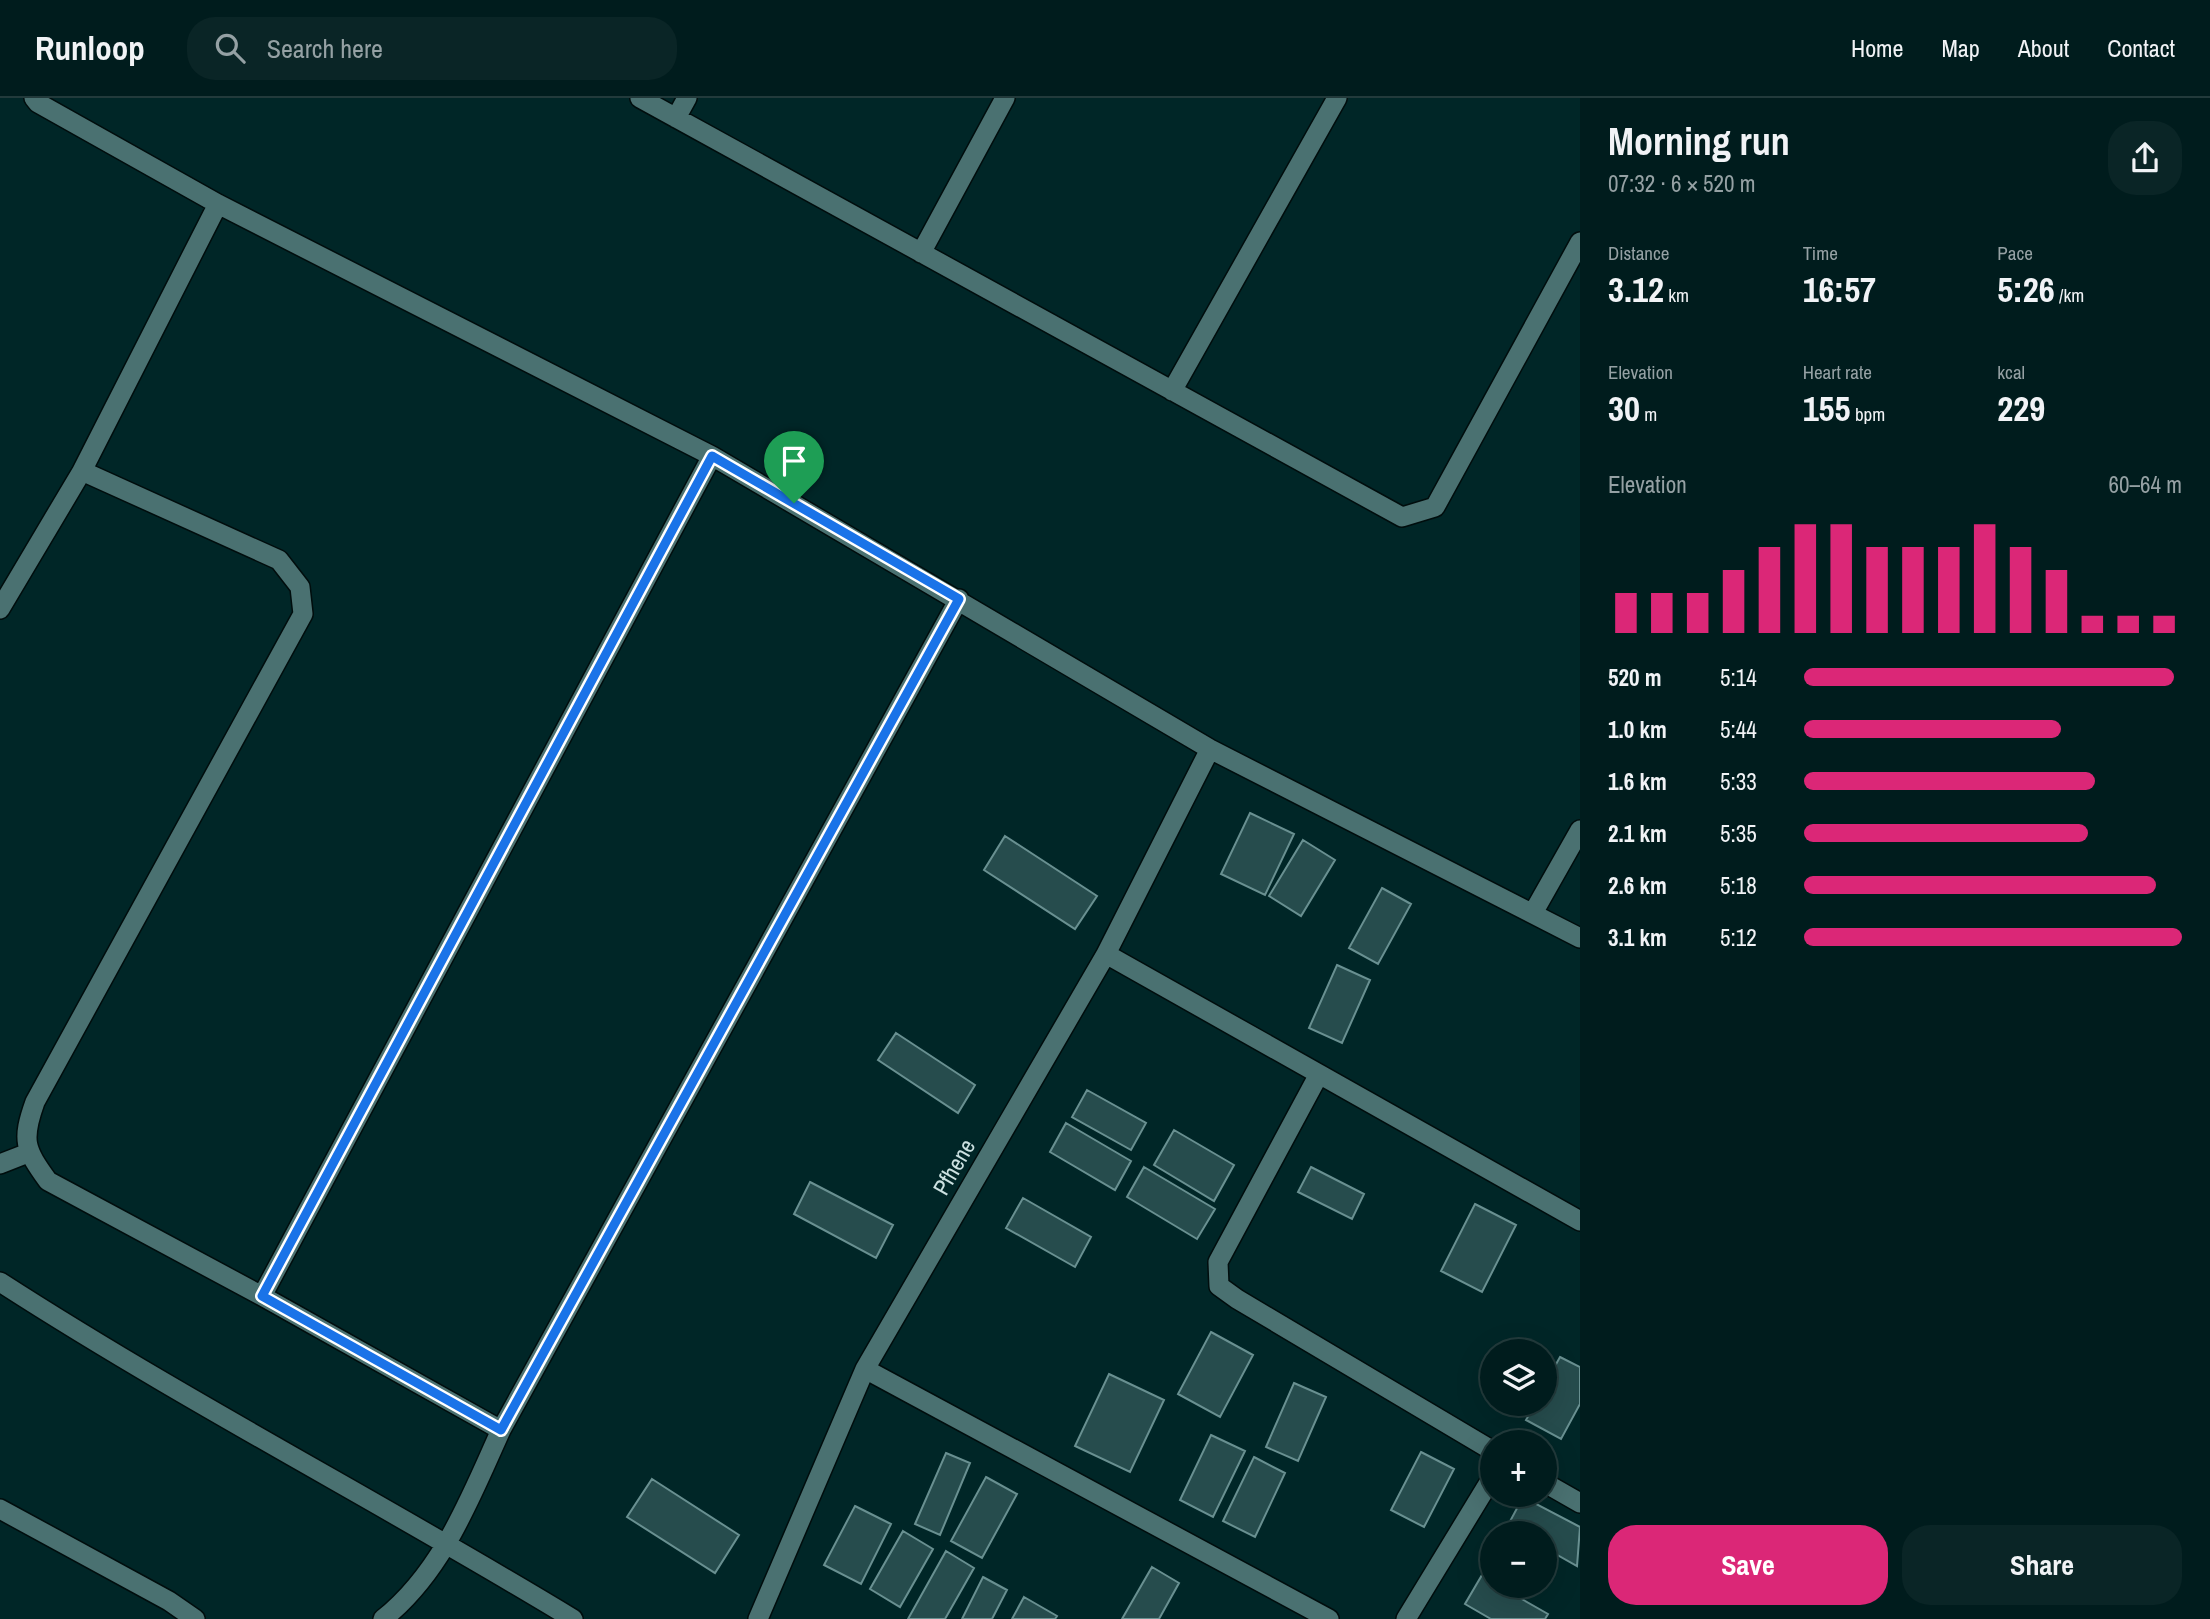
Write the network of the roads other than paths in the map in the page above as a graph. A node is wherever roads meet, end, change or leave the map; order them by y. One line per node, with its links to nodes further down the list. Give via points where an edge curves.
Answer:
1 (34, 98): 7 (street)
2 (640, 98): 6 (street)
3 (687, 98): 6 (street)
4 (1005, 98): 9 (street)
5 (1337, 98): 10 (street)
6 (676, 118): 9 (street)
7 (218, 204): 11 (street); 12 (street)
8 (1580, 242): 10 (street, via 1435,507 1402,517)
9 (920, 253): 10 (street)
10 (1172, 391)
11 (712, 456): 13 (street); 25 (street)
12 (82, 471): 14 (street); 21 (street, via 279,560 300,587 303,614 35,1102 27,1125)
13 (959, 599): 15 (street); 27 (street)
14 (0, 609)
15 (1210, 748): 17 (street); 19 (street, Pfhene)
16 (1580, 830): 17 (street)
17 (1534, 913): 18 (street)
18 (1580, 938)
19 (1106, 954): 20 (street); 26 (street, Pfhene)
20 (1318, 1076): 23 (street); 28 (street, via 1218,1262 1219,1286)
21 (28, 1153): 22 (street); 25 (street, via 48,1181)
22 (0, 1164)
23 (1580, 1222)
24 (0, 1282): 33 (street, via 98,1346)
25 (262, 1296): 27 (street)
26 (865, 1369): 37 (street, Pfhene); 38 (street)
27 (501, 1430): 33 (street)
28 (1480, 1443)
29 (1557, 1490): 31 (street)
30 (1480, 1497): 39 (street)
31 (1580, 1503)
32 (0, 1509): 34 (street)
33 (448, 1543): 35 (street, via 408,1600); 36 (street)
34 (195, 1619)
35 (383, 1619)
36 (573, 1619)
37 (758, 1619)
38 (1329, 1619)
39 (1406, 1619)

